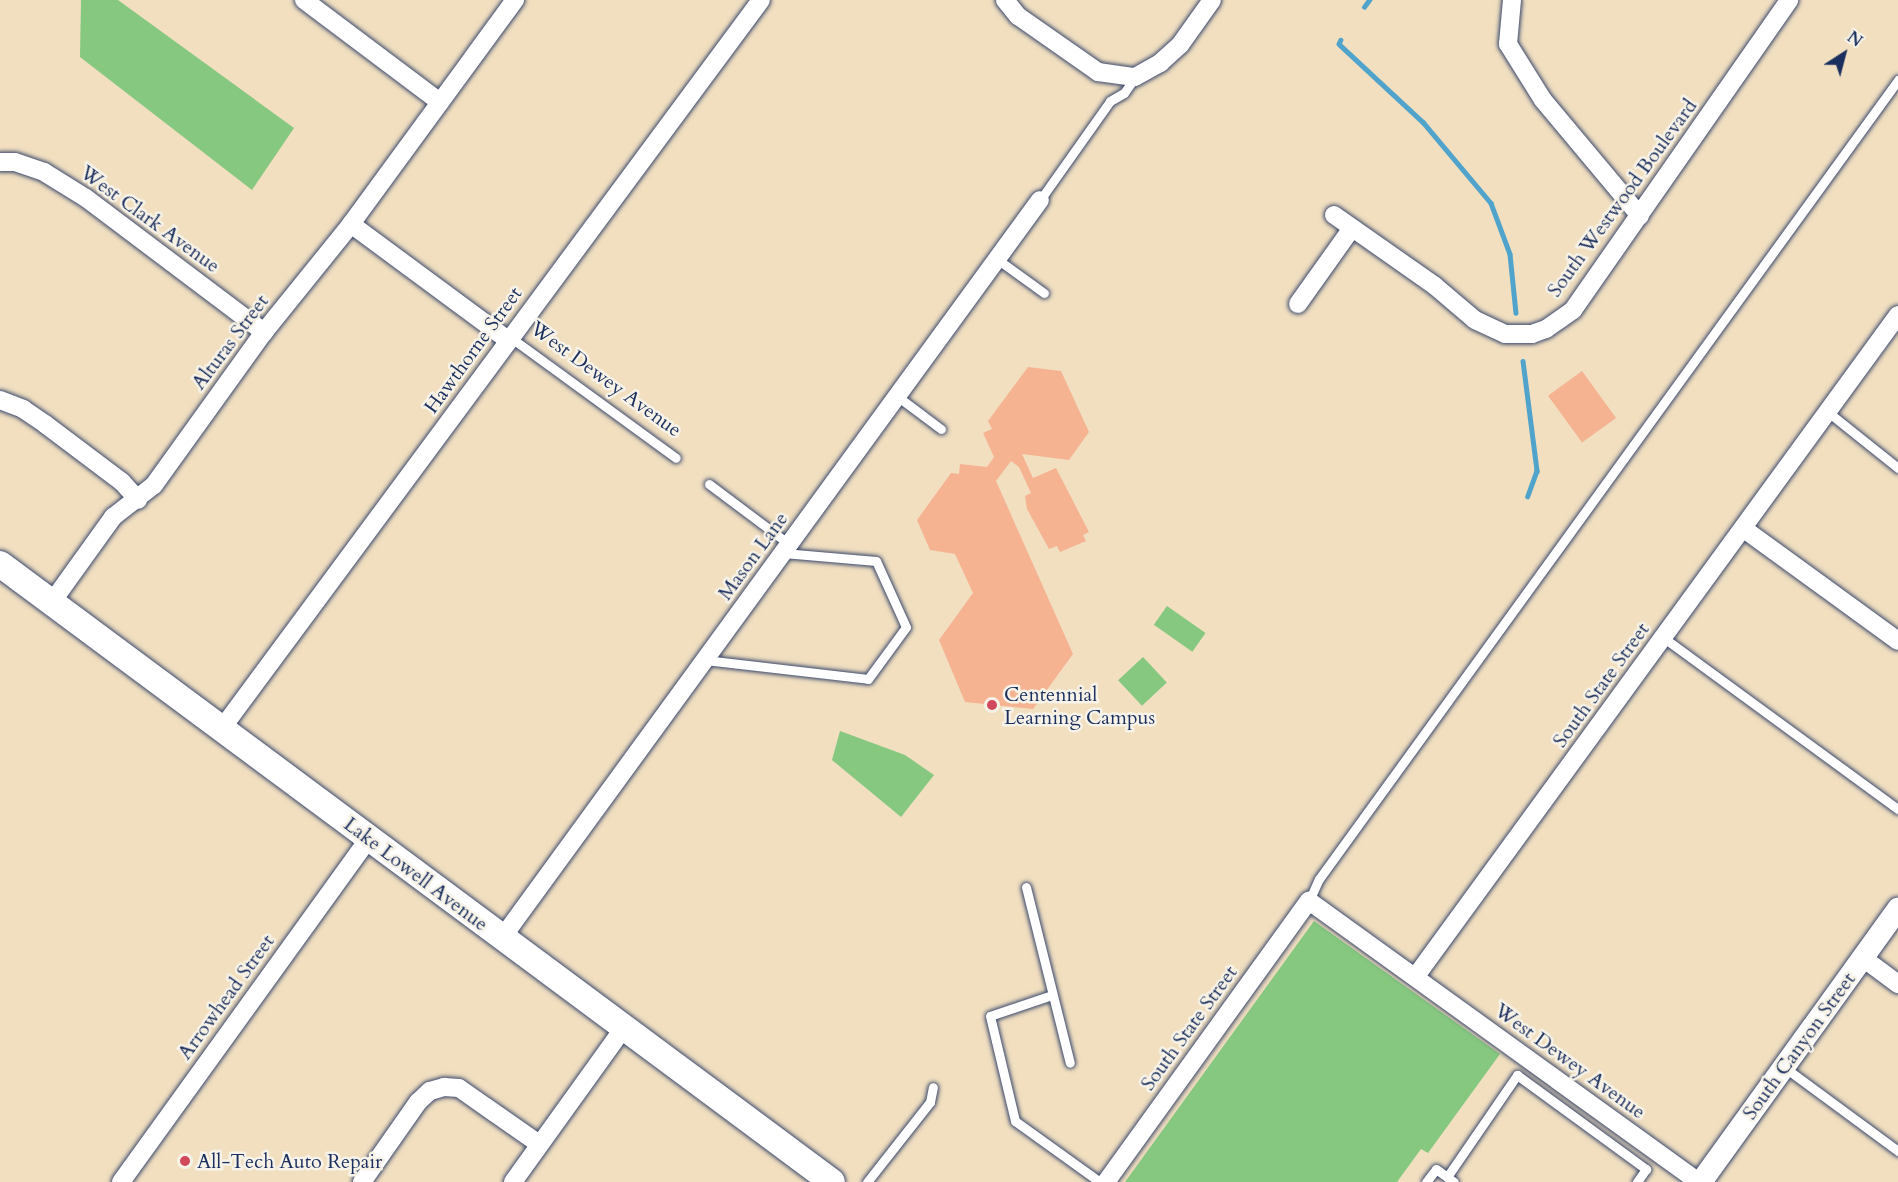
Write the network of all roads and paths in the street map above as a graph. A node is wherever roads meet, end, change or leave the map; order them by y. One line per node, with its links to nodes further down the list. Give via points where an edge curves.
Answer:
1 (304, 0): 10 (street)
2 (515, 0): 10 (street, Alturas Street)
3 (761, 0): 22 (street, Hawthorne Street)
4 (1005, 0): 8 (street, via 1018,16 1098,72)
5 (1212, 0): 8 (street, via 1180,45 1160,63)
6 (1512, 0): 14 (street, via 1508,45 1543,100)
7 (1789, 0): 14 (street, South Westwood Boulevard)
8 (1135, 77): 12 (lane, via 1124,93 1110,101)
9 (1898, 80): 42 (lane, South State Street, via 1319,879)
10 (440, 102): 15 (street, Alturas Street)
11 (0, 162): 21 (street, West Clark Avenue, via 15,162 44,172 86,198)
12 (1040, 200): 17 (street, Mason Lane)
13 (1334, 215): 16 (street, South Westwood Boulevard)
14 (1640, 216): 16 (street, South Westwood Boulevard, via 1573,310 1532,334 1505,334 1475,320)
15 (351, 224): 21 (street, Alturas Street); 22 (street, West Dewey Avenue)
16 (1352, 228): 19 (street)
17 (997, 259): 18 (lane); 23 (street, Mason Lane)
18 (1044, 293)
19 (1298, 304)
20 (1898, 315): 25 (street, South State Street)
21 (264, 332): 30 (street, Alturas Street, via 154,485)
22 (509, 338): 27 (lane, West Dewey Avenue); 38 (street, Hawthorne Street)
23 (897, 396): 26 (lane); 32 (street, Mason Lane)
24 (0, 399): 30 (street, via 31,414 122,482)
25 (1828, 412): 28 (lane); 31 (street, South State Street)
26 (941, 429)
27 (676, 458)
28 (1898, 468)
29 (709, 484): 32 (lane)
30 (138, 500): 34 (street, Alturas Street, via 113,517)
31 (1744, 529): 35 (street, South State Street); 36 (street)
32 (786, 548): 37 (street, Mason Lane); 37 (lane, via 876,561 906,627 868,679)
33 (0, 564): 34 (main road, Lake Lowell Avenue)
34 (51, 602): 38 (main road, Lake Lowell Avenue)
35 (1664, 638): 39 (lane); 46 (street, South State Street)
36 (1898, 641)
37 (705, 660): 44 (street, Mason Lane)
38 (223, 727): 40 (main road, Lake Lowell Avenue)
39 (1898, 809)
40 (368, 839): 44 (main road, Lake Lowell Avenue); 60 (street, Arrowhead Street)
41 (1026, 887): 48 (lane)
42 (1309, 901): 46 (street); 66 (street, South State Street)
43 (1898, 909): 45 (street, South Canyon Street)
44 (502, 938): 49 (main road, Lake Lowell Avenue)
45 (1863, 958): 47 (street); 52 (street, South Canyon Street)
46 (1416, 976): 50 (street, West Dewey Avenue)
47 (1898, 984)
48 (1052, 995): 51 (lane); 65 (lane, via 990,1016 1015,1120)
49 (623, 1029): 55 (street); 63 (main road, Lake Lowell Avenue)
50 (1529, 1058): 53 (lane); 57 (street, West Dewey Avenue)
51 (1070, 1064)
52 (1784, 1067): 56 (lane); 69 (street, South Canyon Street)
53 (1517, 1076): 58 (lane); 59 (lane)
54 (933, 1087): 64 (lane, via 930,1102)
55 (539, 1144): 61 (street, via 459,1088 444,1087 430,1091 418,1102); 62 (street)
56 (1898, 1151)
57 (1658, 1153): 58 (lane); 69 (street, West Dewey Avenue)
58 (1646, 1169): 68 (lane)
59 (1450, 1180): 67 (lane, via 1436,1169)
60 (121, 1182)
61 (362, 1182)
62 (513, 1182)
63 (832, 1182)
64 (867, 1182)
65 (1100, 1182)
66 (1106, 1182)
67 (1426, 1182)
68 (1637, 1182)
69 (1700, 1182)

